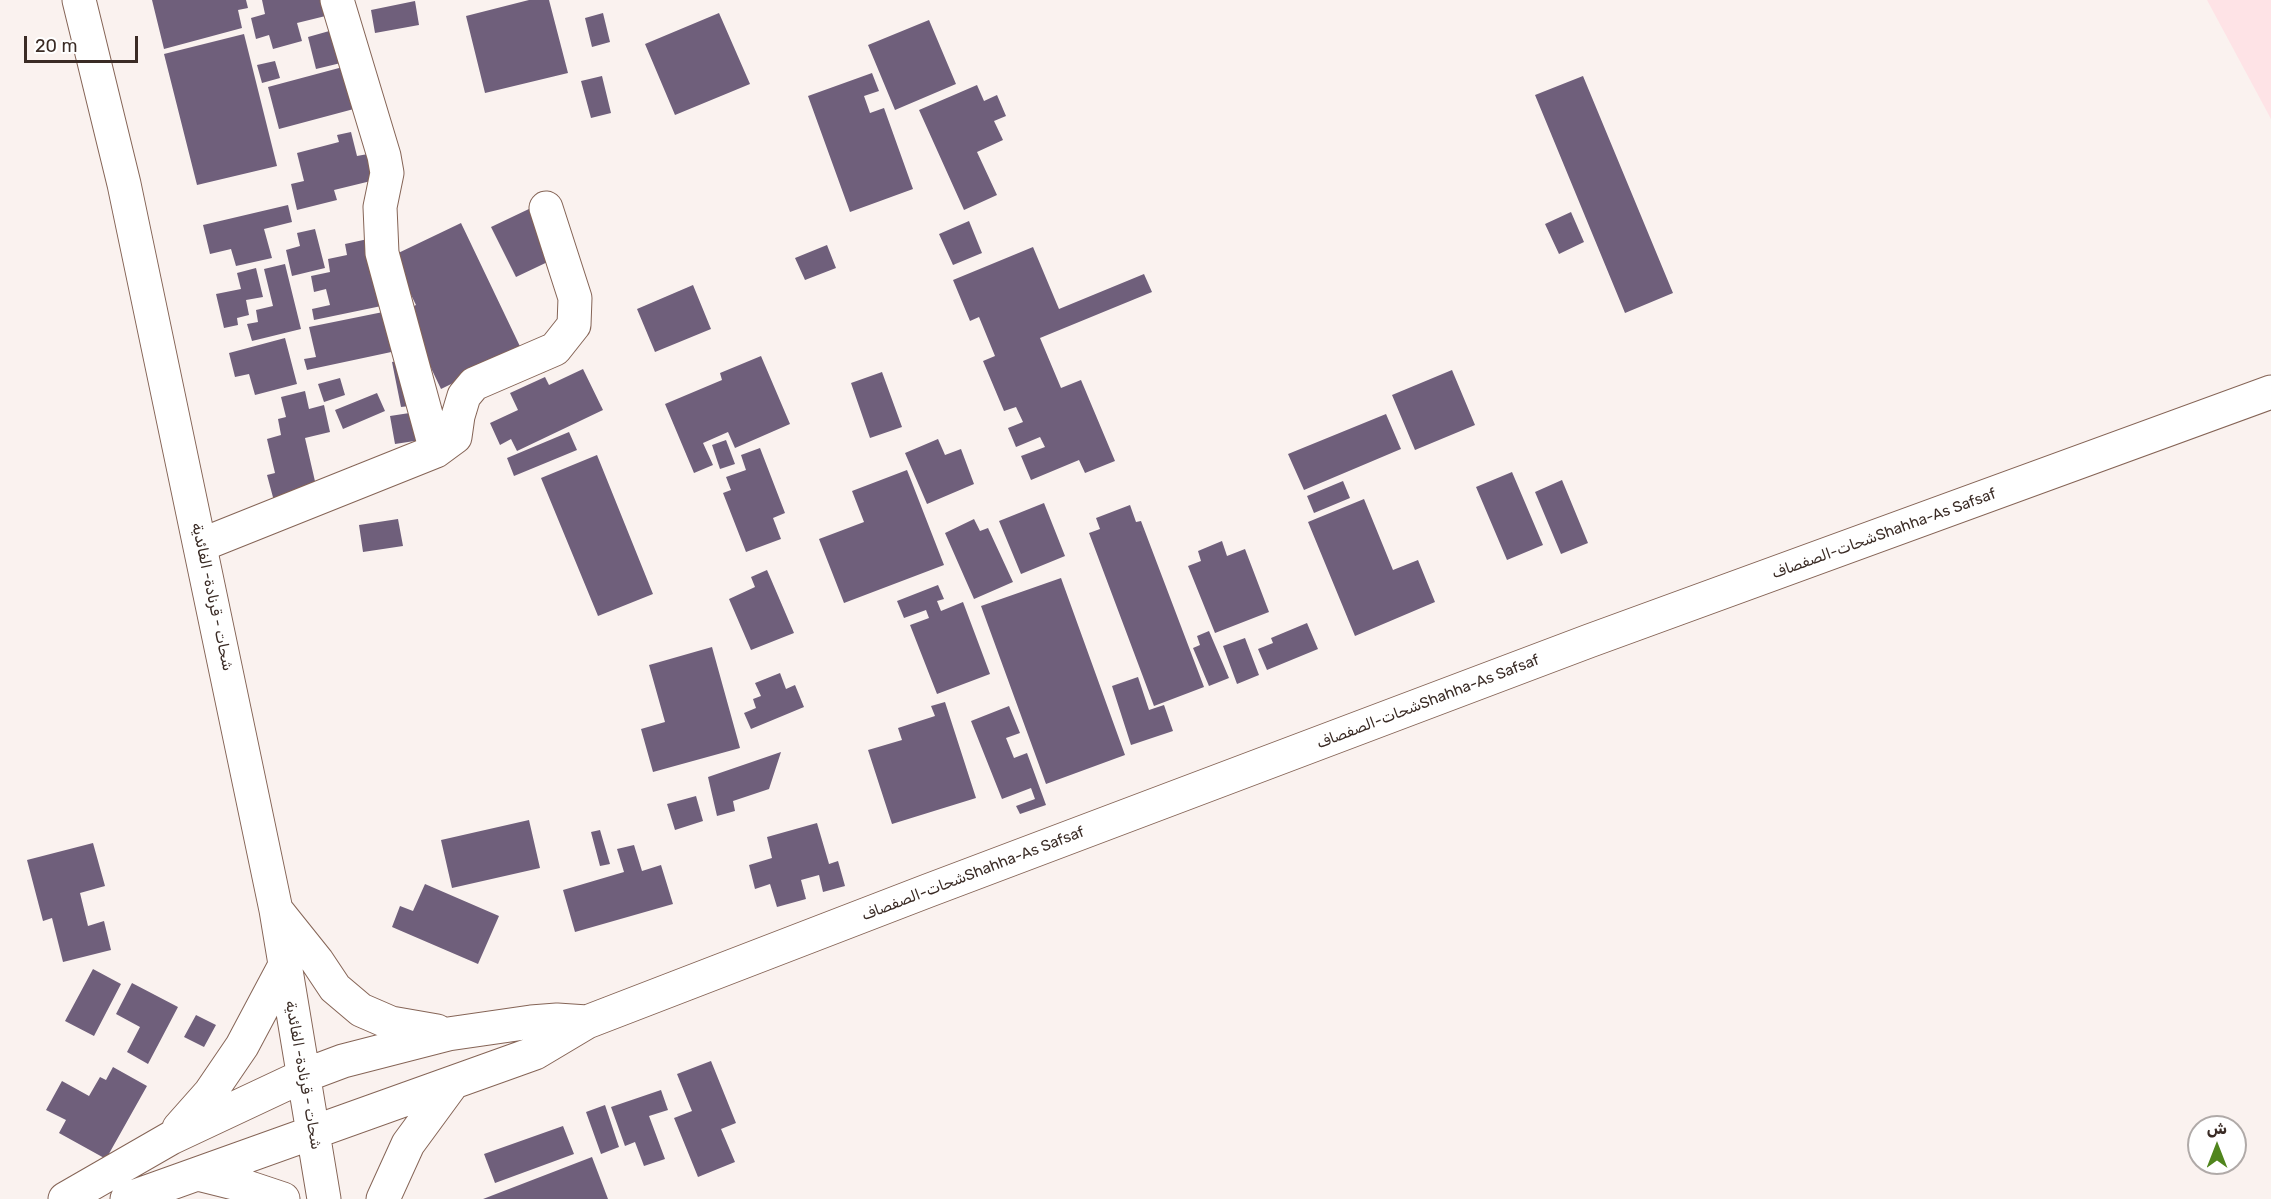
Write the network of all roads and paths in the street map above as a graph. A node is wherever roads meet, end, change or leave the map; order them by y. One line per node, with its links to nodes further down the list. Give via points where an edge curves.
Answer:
1 (79, 0): 6 (main road, شحات - قرنادة- الفائدية, via 124,184)
2 (337, 0): 5 (main road, via 384,156 387,172 380,207 382,253)
3 (546, 208): 5 (main road, via 575,298 574,325 555,349 474,384 464,396 454,437)
4 (2271, 392): 9 (main road, شحات-الصفصافShahha-As Safsaf, via 1578,646)
5 (436, 451): 6 (main road)
6 (201, 545): 7 (main road, شحات - قرنادة- الفائدية)
7 (276, 909): 8 (main road, شحات - قرنادة- الفائدية); 10 (main road, via 336,988 361,1010 391,1023)
8 (284, 967): 11 (main road, شحات - قرنادة- الفائدية); 14 (main road, via 242,1046 210,1093)
9 (587, 1022): 10 (main road, شحات-الصفصافShahha-As Safsaf, via 531,1022); 12 (main road, شحات-الصفصافShahha-As Safsaf, via 535,1053)
10 (448, 1034): 11 (main road, شحات-الصفصافShahha-As Safsaf, via 343,1060)
11 (303, 1076): 13 (main road, شحات - قرنادة- الفائدية); 14 (main road, شحات-الصفصافShahha-As Safsaf)
12 (452, 1084): 13 (main road, شحات-الصفصافShahha-As Safsaf); 20 (main road, via 408,1144)
13 (312, 1132): 15 (main road, شحات-الصفصافShahha-As Safsaf); 19 (main road, شحات - قرنادة- الفائدية)
14 (171, 1138): 16 (main road, شحات-الصفصافShahha-As Safsaf)
15 (198, 1174): 17 (main road, شحات-الصفصافShahha-As Safsaf); 18 (main road)
16 (65, 1199)
17 (127, 1199)
18 (283, 1199)
19 (324, 1199)
20 (383, 1199)

